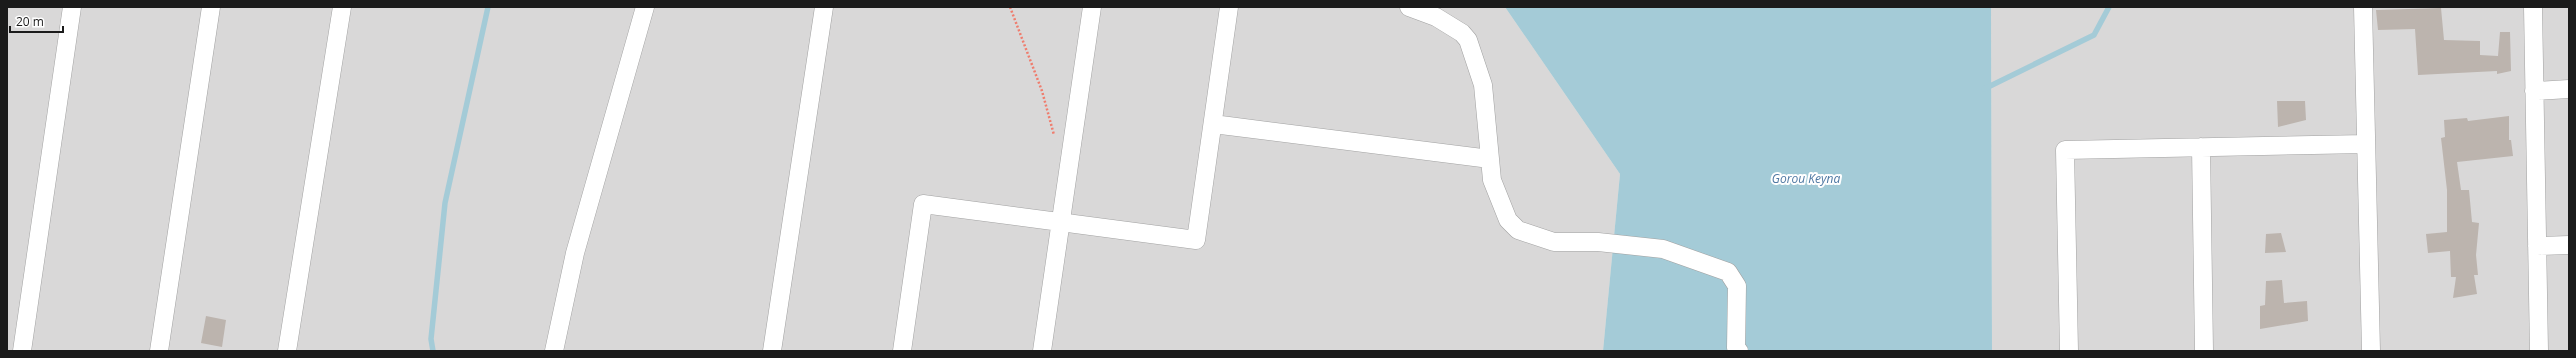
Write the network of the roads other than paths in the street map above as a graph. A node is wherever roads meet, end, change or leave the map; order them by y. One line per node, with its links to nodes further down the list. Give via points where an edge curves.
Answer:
1 (72, 7): 20 (street)
2 (211, 7): 21 (street)
3 (342, 7): 22 (street)
4 (645, 7): 23 (street, via 575,253)
5 (824, 7): 24 (street)
6 (1092, 7): 17 (street)
7 (1229, 7): 13 (street)
8 (1409, 7): 16 (street, via 1436,17 1462,32 1468,40 1483,85)
9 (2363, 7): 14 (street)
10 (2533, 7): 12 (street)
11 (2569, 89): 12 (street)
12 (2534, 91): 19 (street)
13 (1213, 124): 16 (street); 17 (street, via 1196,240)
14 (2366, 144): 15 (street); 30 (street)
15 (2201, 147): 28 (street, via 2065,150); 29 (street)
16 (1490, 159): 27 (street, via 1492,180 1499,201 1508,220 1518,230 1554,242 1598,242 1663,249 1728,272 1737,286 1735,320 1736,348)
17 (1061, 223): 25 (street, via 924,204); 26 (street)
18 (2569, 245): 19 (street)
19 (2537, 246): 31 (street)
20 (22, 351)
21 (159, 351)
22 (287, 351)
23 (554, 351)
24 (772, 351)
25 (902, 351)
26 (1042, 351)
27 (1739, 351)
28 (2069, 351)
29 (2204, 351)
30 (2371, 351)
31 (2539, 351)

